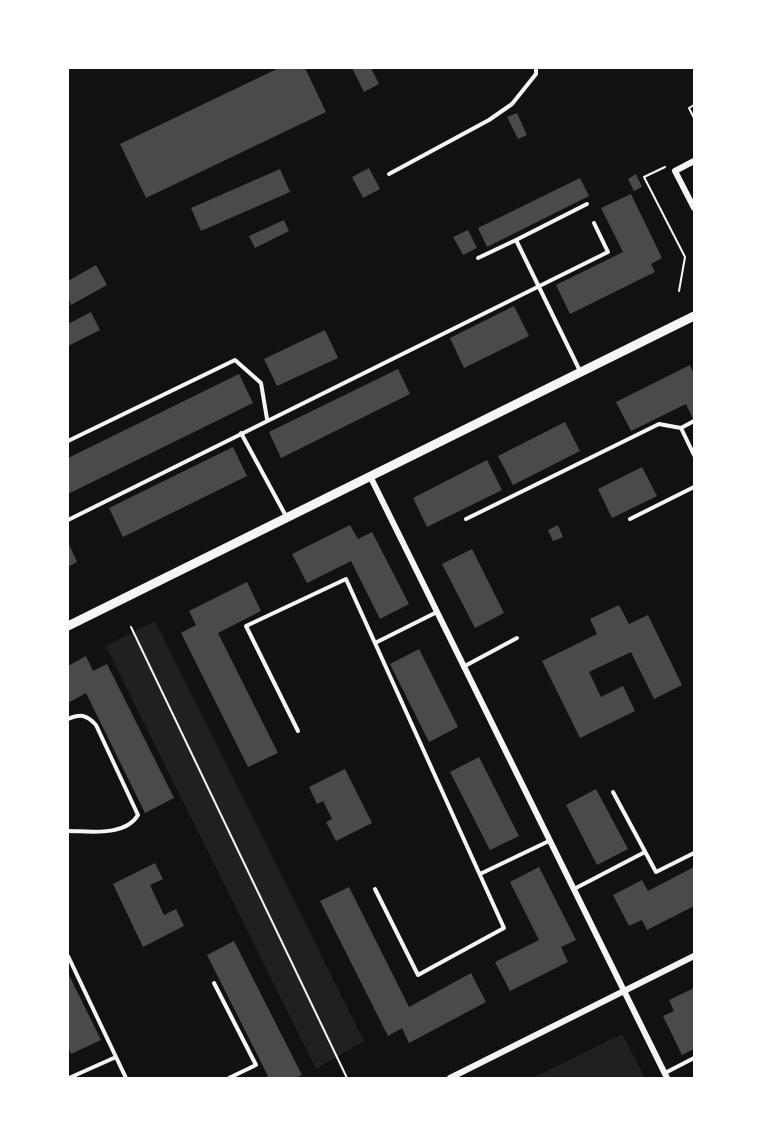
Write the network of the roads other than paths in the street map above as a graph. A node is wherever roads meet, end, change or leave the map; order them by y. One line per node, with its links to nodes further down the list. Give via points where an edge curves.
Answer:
1 (536, 68): 3 (lane, via 536,74 512,104)
2 (694, 161): 5 (street, via 675,171)
3 (389, 174)
4 (587, 204): 7 (lane)
5 (694, 208)
6 (594, 223): 9 (lane, via 608,252)
7 (516, 240): 8 (lane); 9 (lane)
8 (478, 258)
9 (538, 285): 11 (lane); 12 (lane)
10 (694, 316): 11 (street)
11 (580, 372): 18 (street)
12 (267, 419): 15 (lane); 16 (lane, via 261,383 235,360)
13 (694, 421): 14 (lane)
14 (681, 428): 17 (lane); 21 (lane, via 659,424)
15 (241, 433): 20 (lane); 23 (lane)
16 (68, 441)
17 (694, 455)
18 (370, 478): 20 (street); 24 (street)
19 (694, 487): 22 (lane)
20 (288, 518): 25 (street)
21 (466, 519)
22 (630, 519)
23 (68, 520)
24 (437, 612): 27 (lane); 28 (street)
25 (68, 626)
26 (517, 638): 28 (lane)
27 (375, 643): 30 (lane, via 346,579 246,627); 36 (lane)
28 (463, 667): 33 (street)
29 (68, 720): 32 (lane, via 79,714 96,725 138,815 128,826 116,830)
30 (298, 731)
31 (613, 792): 34 (lane)
32 (68, 831)
33 (550, 841): 36 (lane); 38 (street)
34 (645, 852): 35 (lane, via 656,872); 38 (lane)
35 (694, 853)
36 (480, 874): 37 (lane, via 504,928 418,975)
37 (375, 889)
38 (574, 889): 42 (street)
39 (68, 956): 43 (lane)
40 (694, 956): 42 (street)
41 (214, 983): 48 (lane, via 256,1065)
42 (624, 991): 45 (street); 49 (street)
43 (116, 1057): 46 (lane); 47 (lane)
44 (694, 1058): 45 (lane)
45 (666, 1076)
46 (69, 1078)
47 (126, 1078)
48 (229, 1078)
49 (450, 1078)

